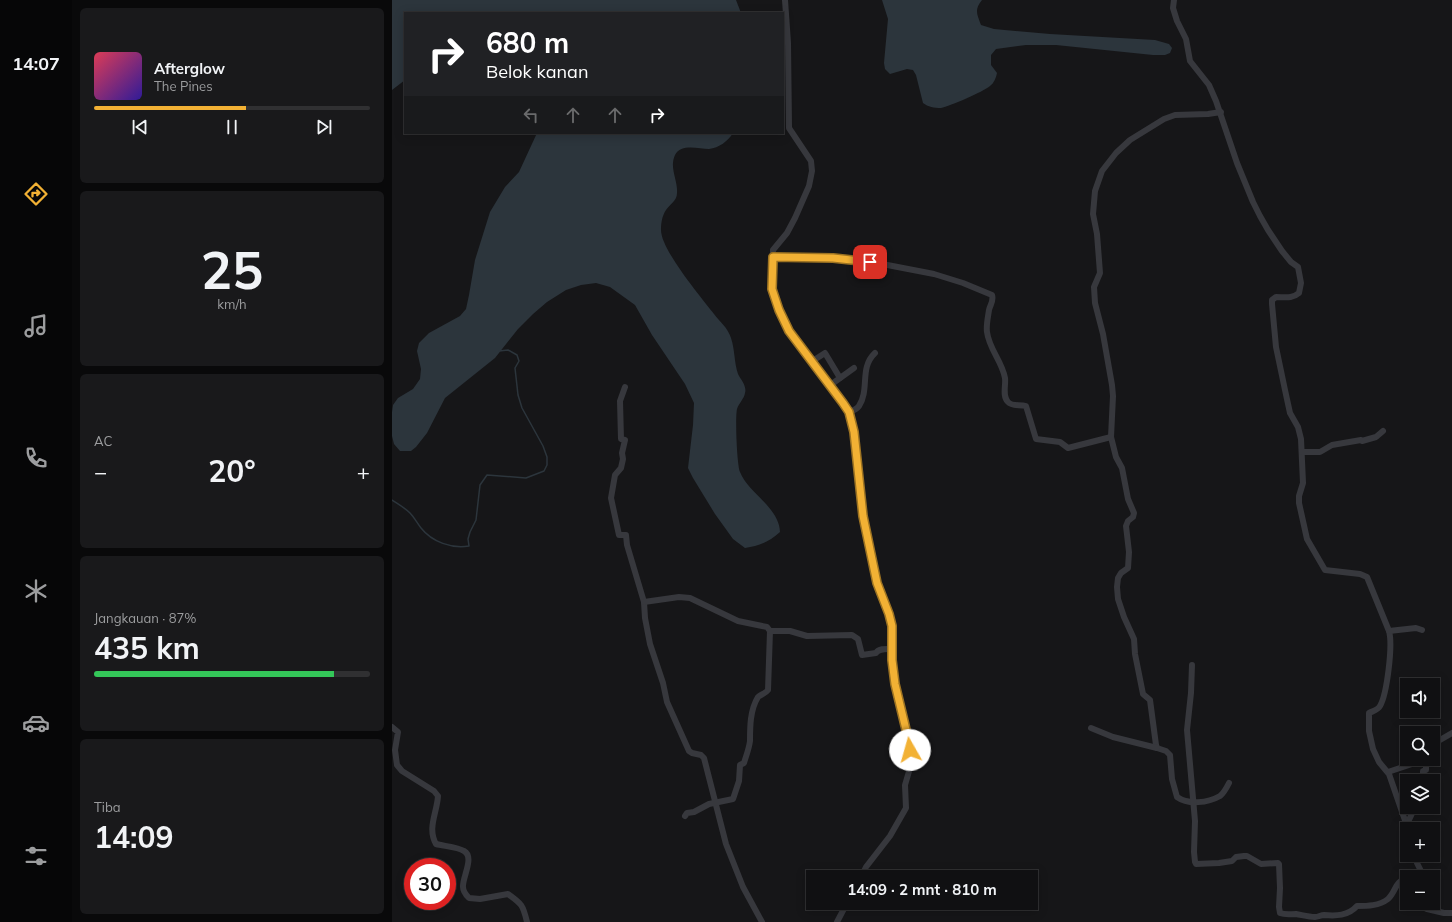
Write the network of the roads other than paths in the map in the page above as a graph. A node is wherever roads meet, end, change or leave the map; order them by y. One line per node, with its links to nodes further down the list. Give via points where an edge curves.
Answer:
1 (785, 0): 4 (street, via 789,128 811,161 812,170 809,186 795,218 774,249)
2 (1174, 0): 3 (street, via 1173,8 1186,39 1190,61 1209,85)
3 (1221, 112): 13 (street, via 1175,116 1130,140 1102,171 1095,191 1093,209 1100,273 1094,287 1094,296 1112,385); 14 (street, via 1237,163 1255,206 1282,251 1299,269 1299,293 1290,298 1276,297 1272,304 1279,364 1290,413 1298,427)
4 (773, 257): 6 (street, via 772,289 779,310 789,331); 13 (street, via 833,258 876,263 934,274 992,296 987,331 1005,379 1006,399 1012,405 1026,406 1036,439 1060,442 1068,448)
5 (875, 353): 11 (street, via 866,365 860,403)
6 (811, 362): 8 (street, via 825,353); 9 (street)
7 (854, 368): 8 (street)
8 (840, 378): 9 (street)
9 (829, 386): 11 (street)
10 (624, 387): 15 (street, via 620,401 621,439 625,440 623,461 615,476 611,502 619,535 626,535)
11 (849, 412): 19 (street, via 856,444 863,516 877,583 892,626)
12 (1383, 431): 14 (street, via 1376,437 1332,445 1320,452)
13 (1112, 437): 25 (street, via 1134,513 1126,526 1129,563 1128,568 1118,578 1118,599 1134,639 1143,694 1150,700)
14 (1302, 452): 18 (street, via 1303,483 1299,503 1307,539 1323,569 1367,577)
15 (644, 602): 17 (street, via 690,598 730,618 767,627); 31 (street, via 650,644 667,702 689,751 704,758)
16 (1422, 630): 18 (street, via 1416,628)
17 (770, 631): 19 (street, via 790,631 807,636 852,635 858,639 862,655 876,653 881,649); 31 (street, via 768,690 757,700 750,727 748,749 744,763 740,765 738,786 733,799)
18 (1389, 631): 28 (street, via 1391,640 1383,698 1379,708 1369,713 1373,749 1379,762)
19 (892, 649): 35 (street, via 895,684 909,742 910,768 905,785 906,808 890,836)
20 (1192, 666): 32 (street, via 1187,730)
21 (392, 727): 40 (street, via 398,732 395,750 397,765 402,772 438,796 432,838 436,844 464,851 468,855 463,888 466,895 469,898 480,899 508,894 524,908)
22 (1091, 728): 25 (street, via 1113,737)
23 (1452, 733): 24 (street)
24 (1440, 740)
25 (1157, 748): 32 (street, via 1170,755 1177,797)
26 (1406, 766): 28 (street)
27 (1426, 766): 29 (street)
28 (1388, 772): 34 (street)
29 (1423, 774)
30 (1229, 783): 32 (street, via 1220,796)
31 (715, 802): 33 (street); 41 (street, via 734,865)
32 (1193, 803): 36 (street, via 1196,864 1232,861 1236,857 1244,856 1261,864 1278,863 1278,907 1284,915 1316,917 1343,914 1357,906 1383,902 1392,894)
33 (685, 816)
34 (1406, 822)
35 (864, 870)
36 (1400, 880)
37 (843, 910): 42 (street)
38 (1431, 910): 39 (street)
39 (1452, 913)
40 (526, 922)
41 (762, 922)
42 (837, 922)

